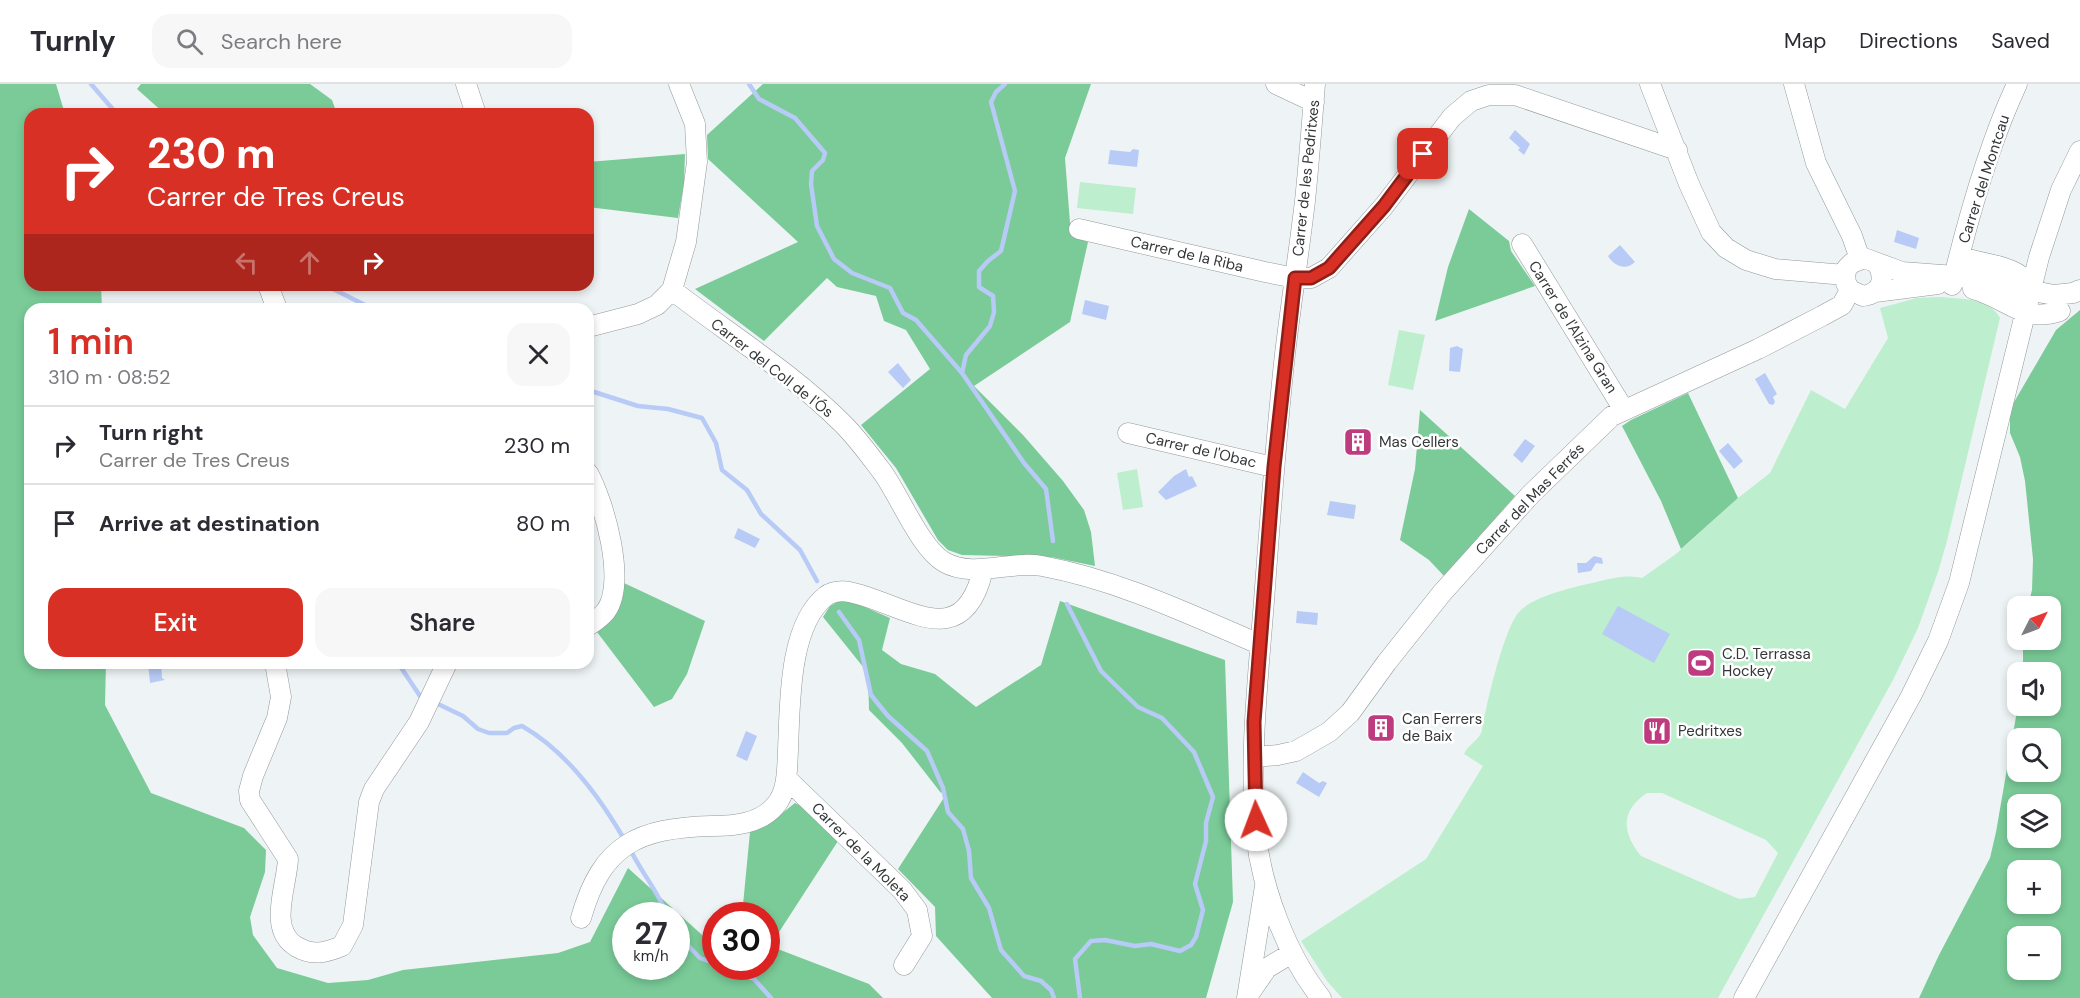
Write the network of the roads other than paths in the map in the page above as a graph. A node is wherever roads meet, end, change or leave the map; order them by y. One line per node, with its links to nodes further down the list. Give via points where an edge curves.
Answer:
1 (466, 84): 8 (street)
2 (679, 84): 20 (street, via 694,124 697,162 686,242)
3 (1276, 84): 7 (street)
4 (1650, 84): 9 (street)
5 (1794, 84): 15 (street, via 1816,163 1852,236)
6 (2017, 84): 14 (street, Carrer del Montcau, via 1986,163)
7 (1315, 93): 17 (street, Carrer de les Pedritxes)
8 (475, 108)
9 (1677, 150): 17 (street, via 1515,95 1471,101 1452,117 1384,206 1329,268 1311,278); 19 (street, via 1711,232 1726,248 1746,260 1775,269)
10 (2080, 152): 13 (street, via 2061,190)
11 (1079, 229): 17 (street, Carrer de la Riba)
12 (1522, 244): 27 (street, Carrer de l'Alzina Gran)
13 (2039, 257): 16 (street, via 2024,267); 21 (street); 23 (street, via 2050,285)
14 (1968, 259): 16 (street); 18 (street, Carrer del Montcau)
15 (1869, 261): 18 (street); 19 (street, via 1852,262 1847,268); 22 (street, via 1882,272 1880,287)
16 (2003, 268): 21 (street, via 2023,277)
17 (1295, 278): 29 (street, Carrer de les Pedritxes)
18 (1954, 281): 21 (street); 22 (street); 24 (street)
19 (1848, 283): 22 (street, via 1856,294); 27 (street, Carrer del Mas Ferrés, via 1842,305 1758,349)
20 (672, 290): 25 (street, via 657,305 638,314); 31 (street, Carrer del Coll de l'Ós, via 791,379 844,425 888,481 934,556 947,564)
21 (2030, 291): 23 (street); 24 (street)
22 (1875, 292)
23 (2071, 299): 24 (street, via 2043,316); 26 (street, via 2028,331)
24 (2025, 313): 26 (street)
25 (594, 325)
26 (2016, 348): 44 (street, via 1959,583 1938,641)
27 (1624, 410): 36 (street, Carrer del Mas Ferrés, via 1602,424 1556,468 1490,539 1442,593 1350,713 1329,732 1296,751)
28 (1128, 433): 29 (street, Carrer de l'Obac)
29 (1274, 467): 33 (street, Carrer de les Pedritxes)
30 (594, 489): 32 (street, via 610,538 614,570 613,591 606,610)
31 (983, 570): 33 (street, Carrer del Coll de l'Ós, via 1039,566 1077,574 1150,598); 37 (street, via 970,603 958,615 943,619 920,616 846,591 827,595 809,616 799,642 791,692)
32 (594, 621)
33 (1259, 644): 36 (street, Carrer de les Pedritxes)
34 (276, 669): 35 (street, via 281,697 277,718 253,776 250,800 288,859 282,931 289,943 312,954 342,946 352,925 369,802 419,722)
35 (444, 669)
36 (1254, 757): 38 (street, Carrer de les Pedritxes, via 1256,836)
37 (786, 778): 39 (street, via 776,806 748,822 638,837 604,866); 41 (street, Carrer de la Moleta, via 902,890 917,910 922,936)
38 (1266, 880): 40 (street, Carrer de les Pedritxes); 42 (street, Carrer de les Pedritxes)
39 (581, 918)
40 (1292, 953): 42 (street, Carrer de les Pedritxes, via 1266,968); 43 (street, Carrer de les Pedritxes, via 1305,979)
41 (904, 965)
42 (1247, 997)
43 (1322, 998)
44 (1744, 998)

